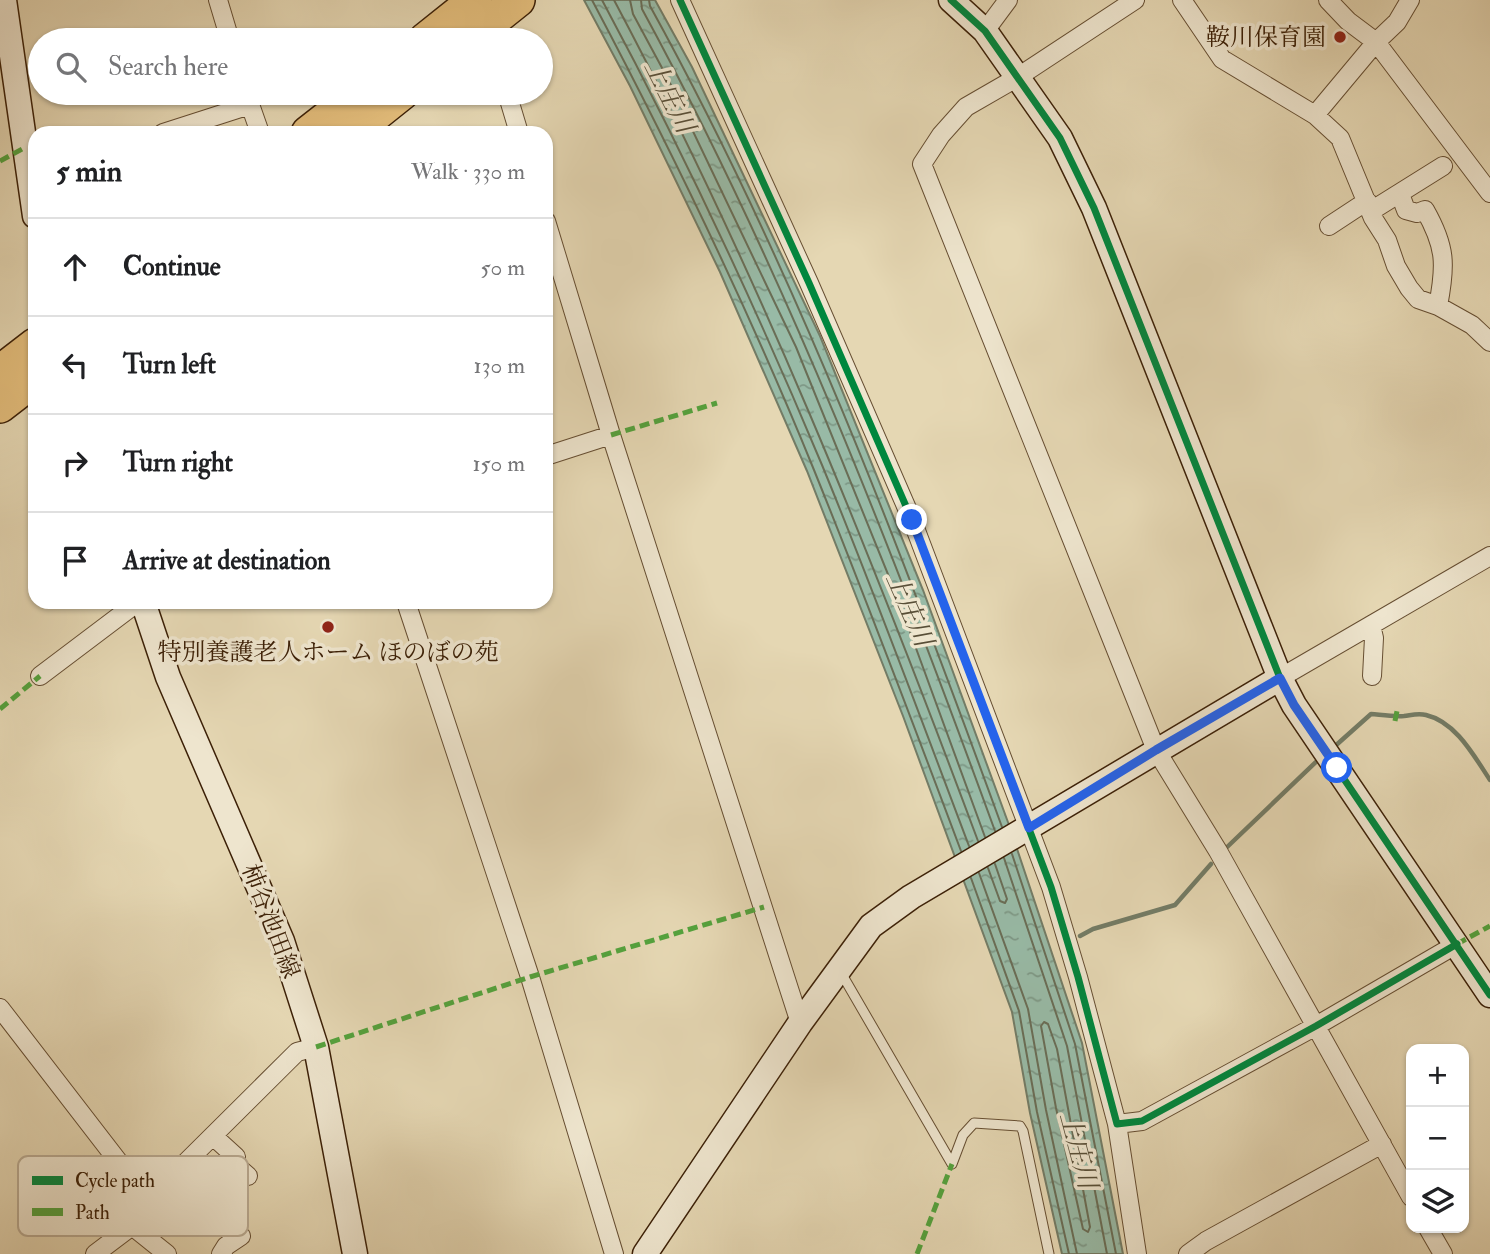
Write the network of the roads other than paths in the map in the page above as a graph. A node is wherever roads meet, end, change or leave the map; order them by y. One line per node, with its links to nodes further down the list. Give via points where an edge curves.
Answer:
1 (4, 0): 29 (street)
2 (218, 0): 12 (street)
3 (475, 0): 13 (highway)
4 (518, 0): 14 (highway)
5 (680, 0): 53 (street, via 912,520)
6 (951, 0): 15 (street)
7 (1008, 0): 15 (street)
8 (1135, 0): 17 (street)
9 (1182, 0): 23 (street, via 1222,59)
10 (1328, 0): 16 (street)
11 (1410, 0): 16 (street, via 1397,22)
12 (226, 28)
13 (440, 28)
14 (483, 28)
15 (985, 31): 17 (street)
16 (1376, 42): 23 (street); 31 (street)
17 (1018, 77): 51 (street, via 1060,138 1094,208); 52 (street, via 966,107 922,164)
18 (233, 105): 24 (street)
19 (250, 105): 25 (street)
20 (344, 105): 26 (highway)
21 (387, 105): 27 (highway)
22 (511, 105): 28 (street)
23 (1315, 115): 33 (street, via 1340,138)
24 (180, 126)
25 (258, 126)
26 (317, 126)
27 (361, 126)
28 (517, 126)
29 (28, 150)
30 (1443, 166): 32 (street)
31 (1490, 193)
32 (1400, 194): 33 (street); 36 (street, via 1406,210 1425,210 1438,233 1443,277)
33 (1369, 206): 34 (street); 36 (street, via 1409,288 1418,299)
34 (1329, 226)
35 (553, 244): 42 (street)
36 (1438, 306): 37 (street, via 1472,325)
37 (1490, 342)
38 (28, 350): 39 (highway)
39 (0, 372)
40 (28, 384): 41 (highway)
41 (0, 406)
42 (611, 435): 43 (street); 58 (street)
43 (553, 454)
44 (1490, 555): 48 (street)
45 (129, 609): 49 (street)
46 (145, 609): 60 (street, 柿谷池田線, via 168,677 282,941)
47 (408, 609): 76 (street, via 530,977)
48 (1371, 625): 50 (street); 51 (street)
49 (40, 676)
50 (1373, 676)
51 (1280, 678): 52 (street); 54 (street)
52 (1156, 750): 53 (street); 59 (street)
53 (1029, 828): 55 (street, via 911,897 871,926); 61 (street, via 1078,977)
54 (1457, 944): 56 (street); 59 (street)
55 (839, 969): 58 (street); 78 (lane, via 952,1164 963,1135 975,1123 1020,1126)
56 (1490, 995)
57 (0, 1008): 64 (street)
58 (800, 1023): 77 (street)
59 (1316, 1026): 61 (street, via 1142,1121); 63 (street)
60 (316, 1047): 62 (street, via 298,1052); 72 (street, 柿谷池田線)
61 (1116, 1124): 79 (street)
62 (213, 1136): 65 (street); 66 (street)
63 (1382, 1144): 67 (street); 80 (street)
64 (114, 1156)
65 (193, 1156)
66 (235, 1156)
67 (1406, 1188)
68 (1432, 1233): 81 (street)
69 (119, 1236): 73 (street)
70 (144, 1236): 74 (street)
71 (241, 1236): 75 (street)
72 (352, 1253)
73 (95, 1254)
74 (167, 1254)
75 (221, 1254)
76 (614, 1254)
77 (645, 1254)
78 (1049, 1254)
79 (1137, 1254)
80 (1188, 1254)
81 (1443, 1254)

